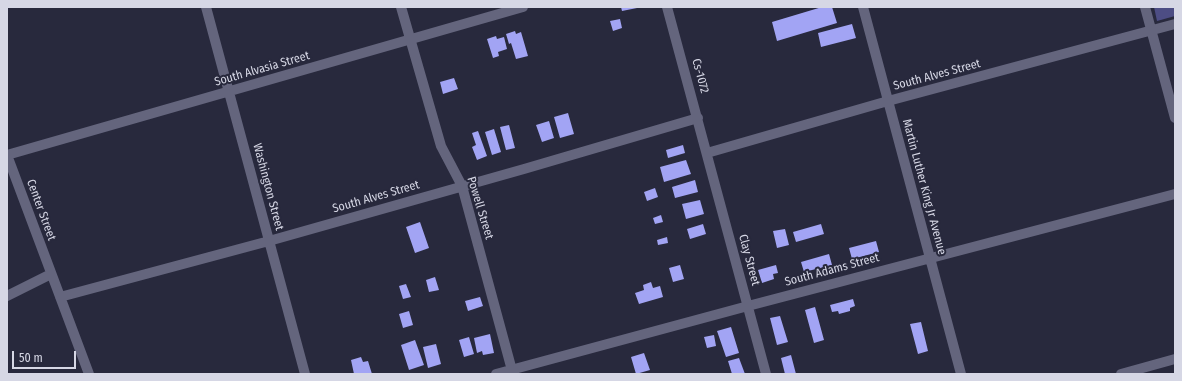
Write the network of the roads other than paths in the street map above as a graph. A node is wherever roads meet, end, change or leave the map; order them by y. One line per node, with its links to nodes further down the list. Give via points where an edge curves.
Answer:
1 (206, 7): 10 (street, Washington Street)
2 (400, 7): 9 (street, Powell Street)
3 (523, 7): 9 (street, South Alvasia Street)
4 (667, 7): 12 (street, Cs-1072)
5 (863, 7): 11 (street, Martin Luther King Jr Avenue)
6 (1145, 7): 8 (street)
7 (1175, 24): 8 (street, South Alves Street)
8 (1151, 31): 11 (street, South Alves Street); 13 (street)
9 (410, 39): 10 (street, South Alvasia Street); 16 (street, Powell Street, via 441,146)
10 (229, 92): 15 (street, South Alvasia Street); 18 (street, Washington Street)
11 (888, 101): 14 (street, South Alves Street); 19 (street, Martin Luther King Jr Avenue)
12 (698, 118): 14 (street, Cs-1072); 16 (street, South Alves Street)
13 (1175, 118)
14 (707, 153): 23 (street, Clay Street)
15 (7, 155): 20 (street, Center Street)
16 (462, 186): 18 (street, South Alves Street); 25 (street, Powell Street)
17 (1175, 194): 19 (street, South Adams Street)
18 (269, 241): 22 (street, South Alves Street); 27 (street, Washington Street)
19 (929, 258): 23 (street, South Adams Street); 30 (street, Martin Luther King Jr Avenue)
20 (51, 274): 21 (street); 22 (street, Center Street)
21 (7, 296)
22 (60, 296): 26 (street)
23 (748, 306): 25 (street, South Adams Street); 29 (street, Clay Street)
24 (1175, 359): 31 (street)
25 (512, 372): 28 (street, South Adams Street)
26 (89, 374)
27 (305, 374)
28 (496, 374)
29 (766, 374)
30 (961, 374)
31 (1121, 374)

